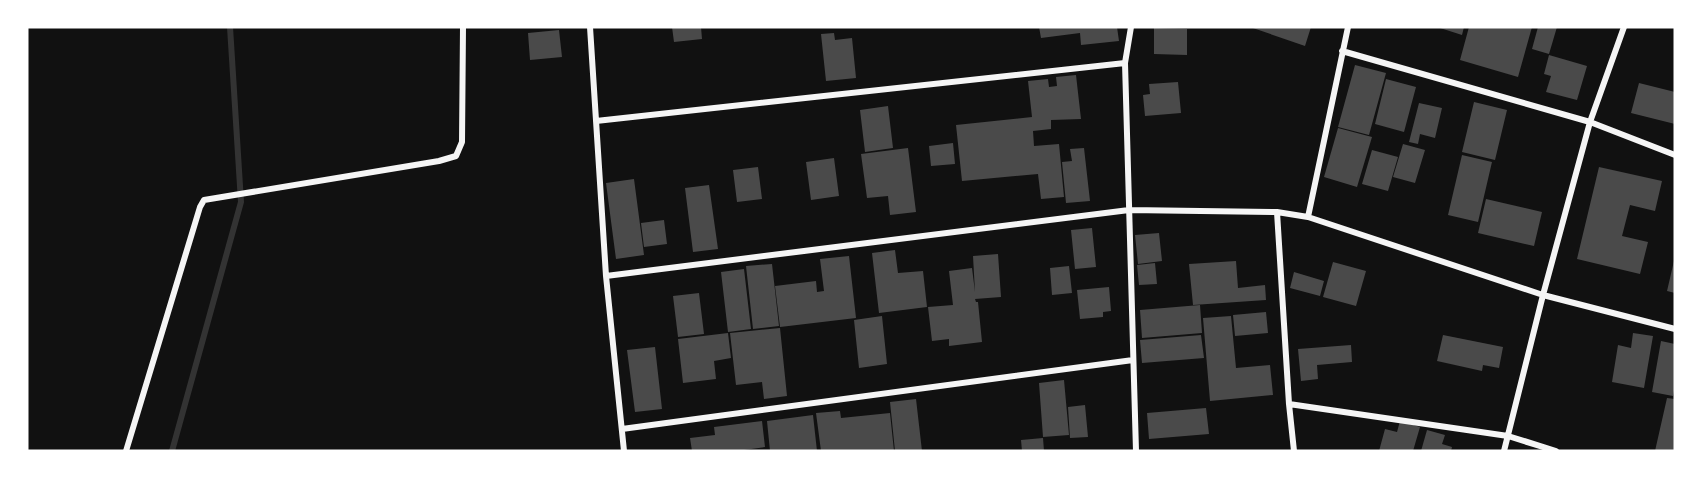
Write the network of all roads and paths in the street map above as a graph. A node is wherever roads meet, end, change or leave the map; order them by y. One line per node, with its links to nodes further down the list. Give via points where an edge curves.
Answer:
1 (463, 27): 21 (street, via 462,142 456,156 204,200)
2 (590, 27): 8 (street)
3 (1131, 27): 7 (street)
4 (1348, 27): 6 (street)
5 (1624, 27): 9 (street)
6 (1342, 51): 9 (street); 13 (street)
7 (1125, 63): 8 (street); 11 (street)
8 (596, 121): 14 (street)
9 (1590, 122): 10 (street); 15 (street)
10 (1675, 154)
11 (1129, 210): 12 (street); 14 (street); 17 (street)
12 (1278, 212): 13 (street); 18 (street)
13 (1308, 217): 15 (street)
14 (606, 276): 19 (street)
15 (1543, 296): 16 (street); 20 (street)
16 (1675, 329)
17 (1133, 360): 19 (street); 23 (street)
18 (1289, 404): 20 (street); 24 (street)
19 (622, 429): 22 (street)
20 (1508, 436): 25 (street); 26 (street)
21 (126, 451)
22 (624, 451)
23 (1136, 451)
24 (1294, 451)
25 (1504, 451)
26 (1556, 451)

